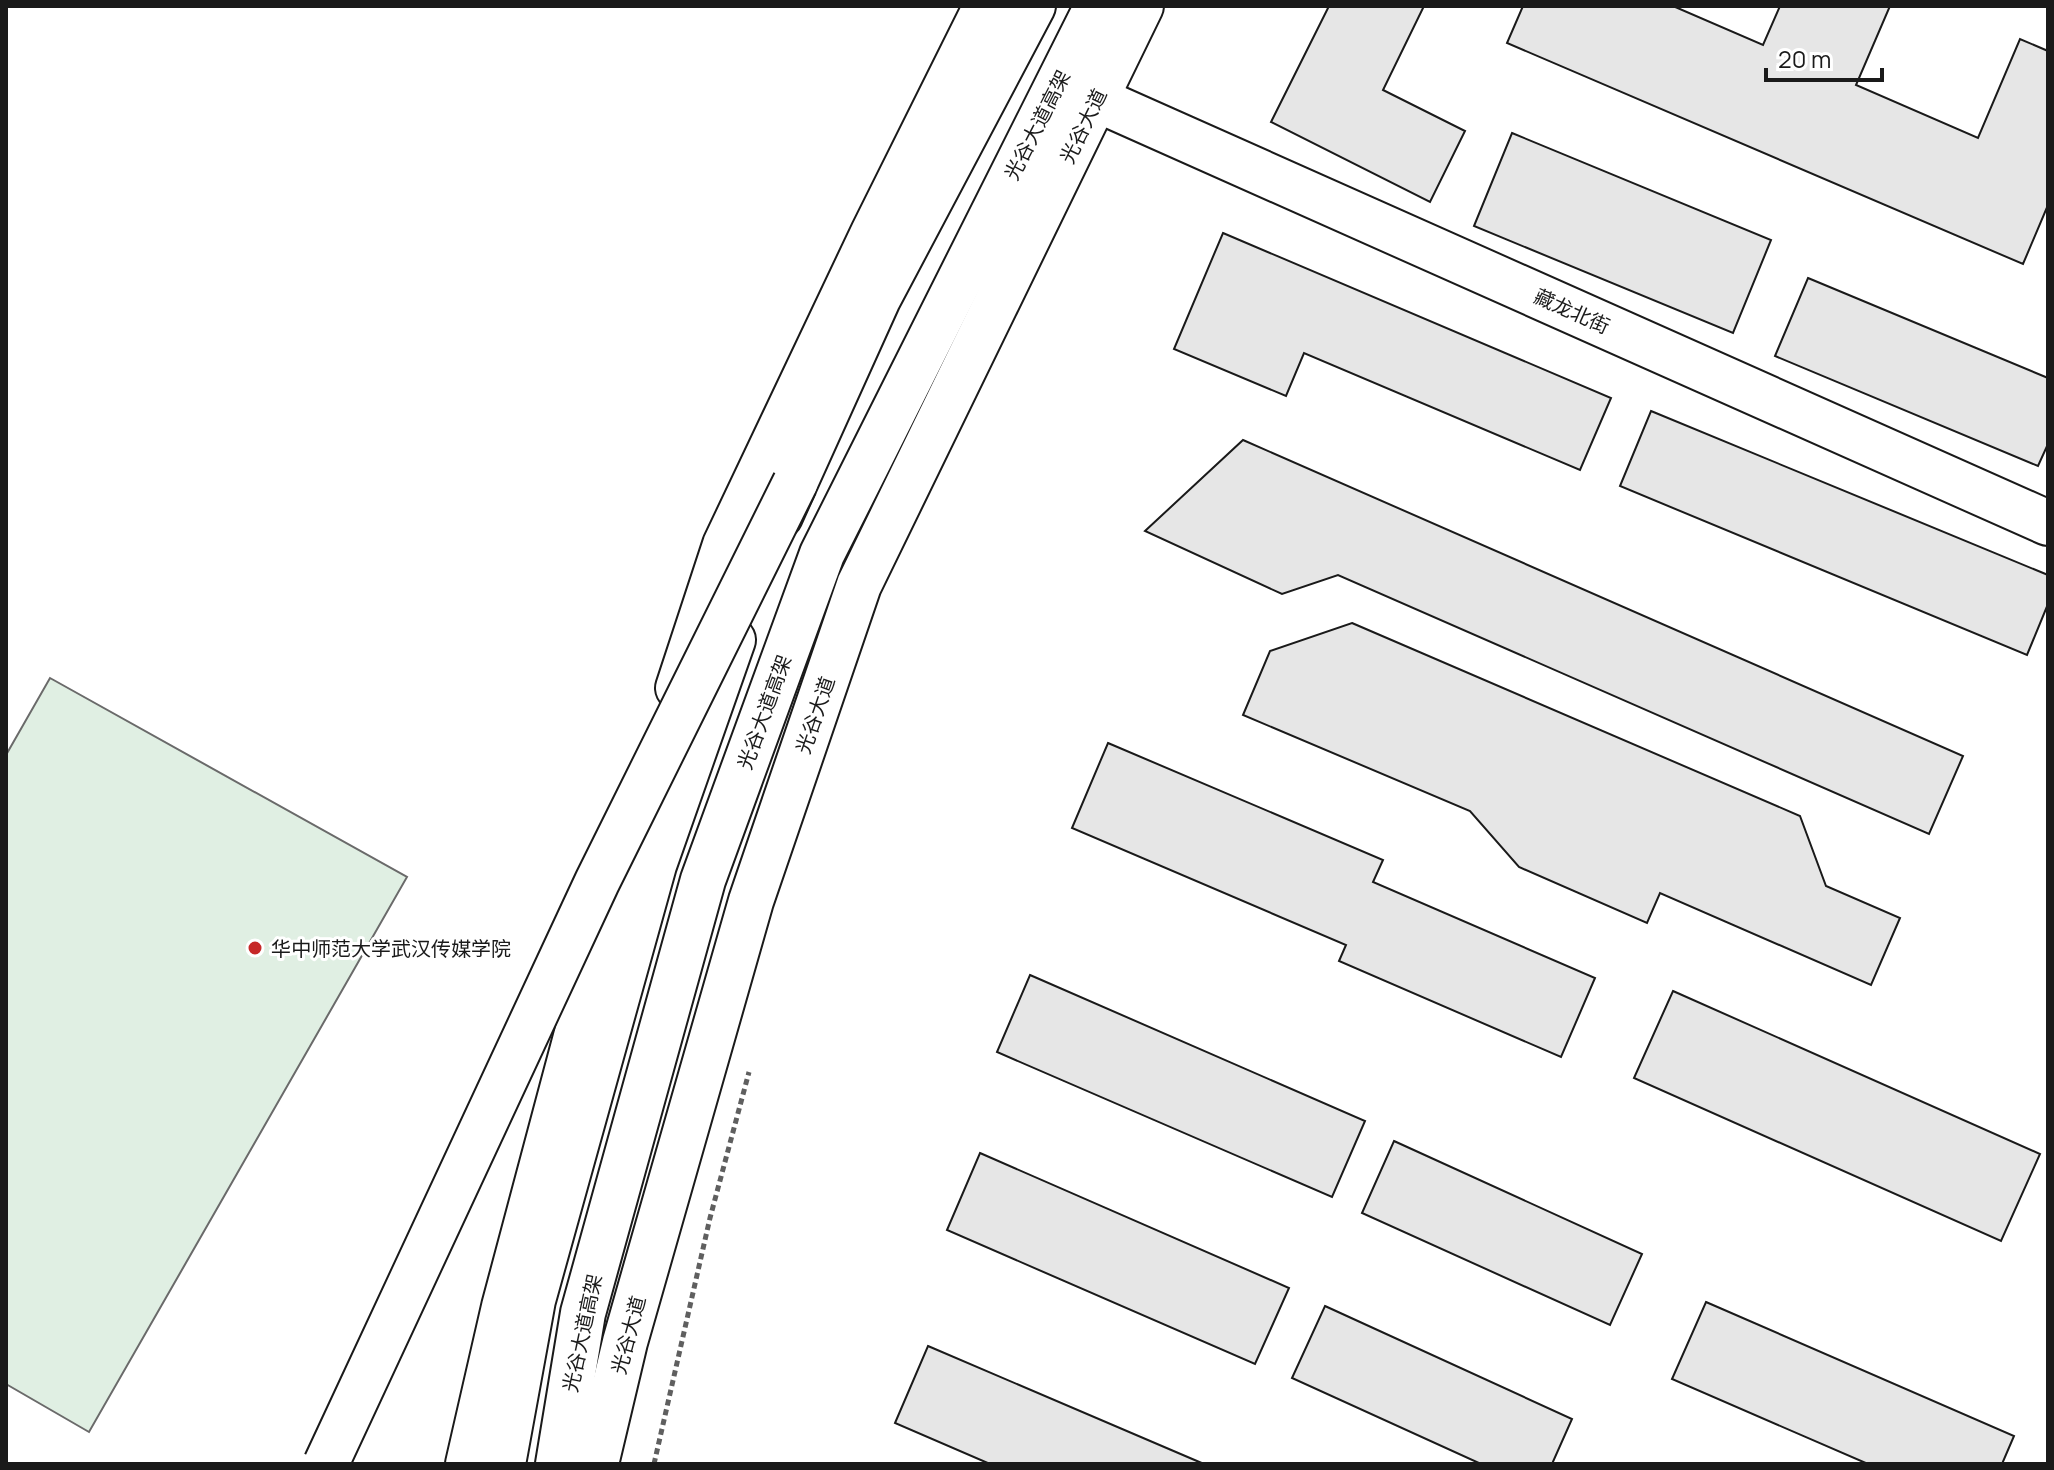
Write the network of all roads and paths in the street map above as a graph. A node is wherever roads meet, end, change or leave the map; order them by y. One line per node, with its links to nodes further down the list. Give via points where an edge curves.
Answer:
1 (986, 6): 11 (main road, via 725,545 624,854 504,1307)
2 (1033, 6): 6 (main road, via 878,299)
3 (1097, 6): 9 (main road, 光谷大道高架, via 822,554 703,880 583,1313)
4 (1141, 6): 5 (main road, 光谷大道)
5 (1096, 99): 7 (main road, 藏龙北街); 9 (main road, 光谷大道, via 859,585 751,901 625,1342)
6 (795, 483): 10 (main road, bridge, via 597,882); 12 (main road, bridge, via 766,547 654,865 533,1300)
7 (2048, 523)
8 (750, 1069): 13 (path)
9 (568, 1463)
10 (326, 1464)
11 (468, 1464)
12 (503, 1464)
13 (654, 1464)

